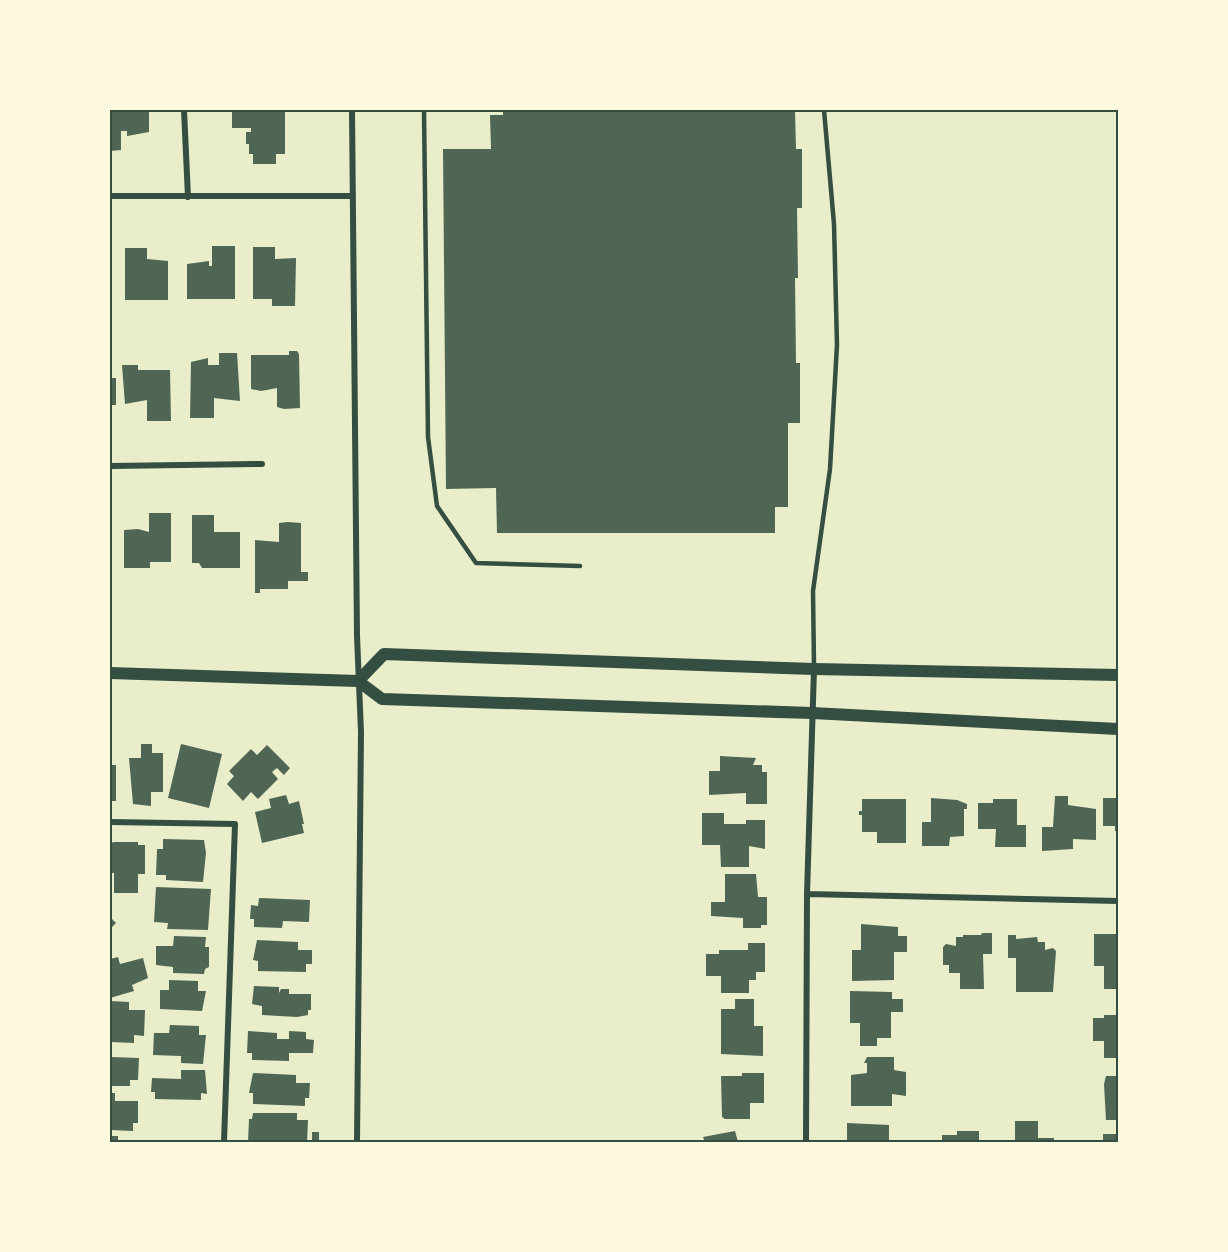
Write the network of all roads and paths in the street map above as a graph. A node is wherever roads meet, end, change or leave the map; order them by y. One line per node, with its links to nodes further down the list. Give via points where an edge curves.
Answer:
1 (184, 110): 7 (street)
2 (352, 110): 6 (street)
3 (424, 110): 10 (lane, via 428,436 437,506 476,563)
4 (824, 110): 11 (lane, via 834,224 837,345 830,469 813,591)
5 (110, 196): 7 (street)
6 (353, 196): 7 (street); 14 (street)
7 (188, 197)
8 (262, 464): 9 (street)
9 (110, 466)
10 (580, 566)
11 (814, 669): 13 (main road); 14 (main road, via 384,654); 15 (street)
12 (110, 673): 14 (main road)
13 (1119, 675)
14 (358, 681): 15 (main road, via 382,699); 21 (street, via 361,744)
15 (812, 713): 16 (main road); 18 (street)
16 (1119, 729)
17 (110, 822): 20 (street, via 236,824)
18 (807, 894): 19 (street); 22 (street)
19 (1119, 902)
20 (224, 1143)
21 (357, 1143)
22 (806, 1143)

